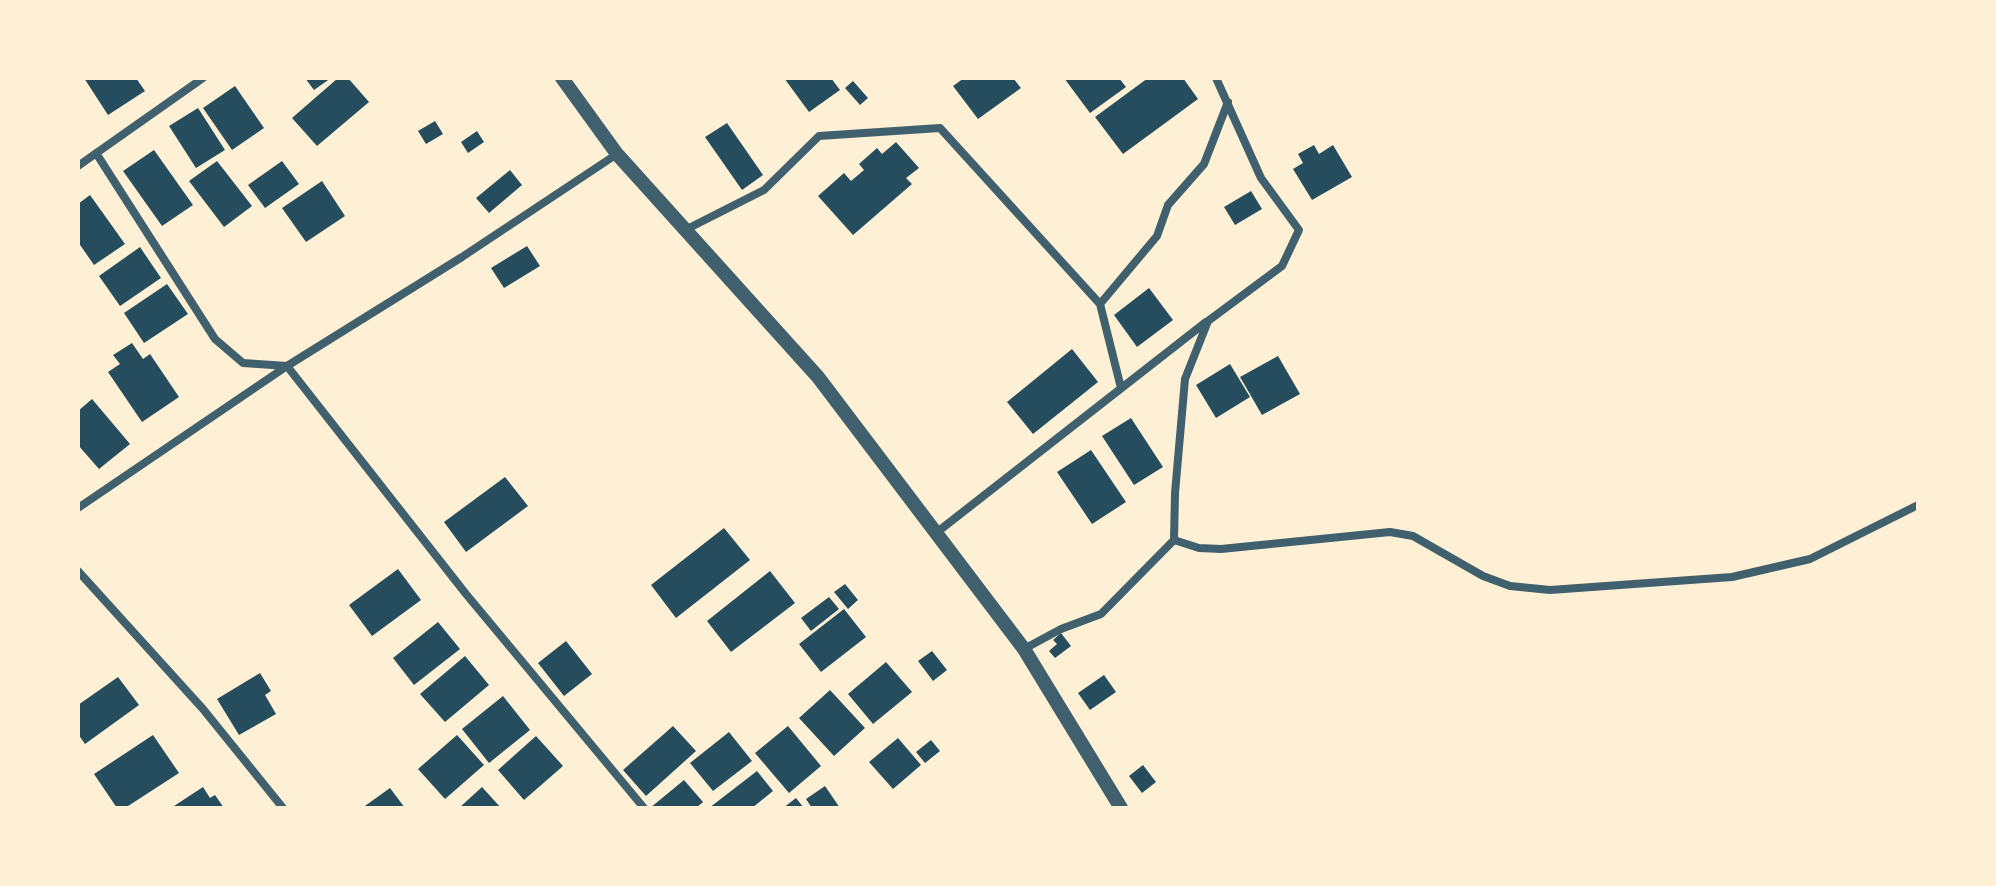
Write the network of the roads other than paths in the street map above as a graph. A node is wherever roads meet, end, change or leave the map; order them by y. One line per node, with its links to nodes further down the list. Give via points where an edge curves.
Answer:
1 (203, 78): 5 (street)
2 (562, 78): 6 (street)
3 (1216, 78): 4 (street)
4 (1228, 102): 9 (street, via 1204,164 1168,205 1157,236); 10 (street, via 1261,178 1299,230 1282,266)
5 (96, 153): 7 (street); 11 (street, via 215,339 243,363)
6 (617, 154): 8 (street); 11 (street)
7 (78, 166)
8 (685, 230): 9 (street, via 764,190 819,136 940,128); 15 (street, via 818,377)
9 (1100, 304): 12 (street)
10 (1208, 321): 12 (street); 16 (street, via 1185,379)
11 (287, 366): 14 (street); 20 (street, via 466,594)
12 (1121, 388): 15 (street)
13 (1918, 505): 16 (street, via 1810,559 1732,577 1550,590 1510,586 1413,536 1390,532 1221,549)
14 (78, 508)
15 (936, 533): 18 (street)
16 (1174, 540): 18 (street, via 1101,614)
17 (78, 571): 19 (street, via 203,709)
18 (1024, 649): 21 (street)
19 (283, 808)
20 (644, 808)
21 (1121, 808)

